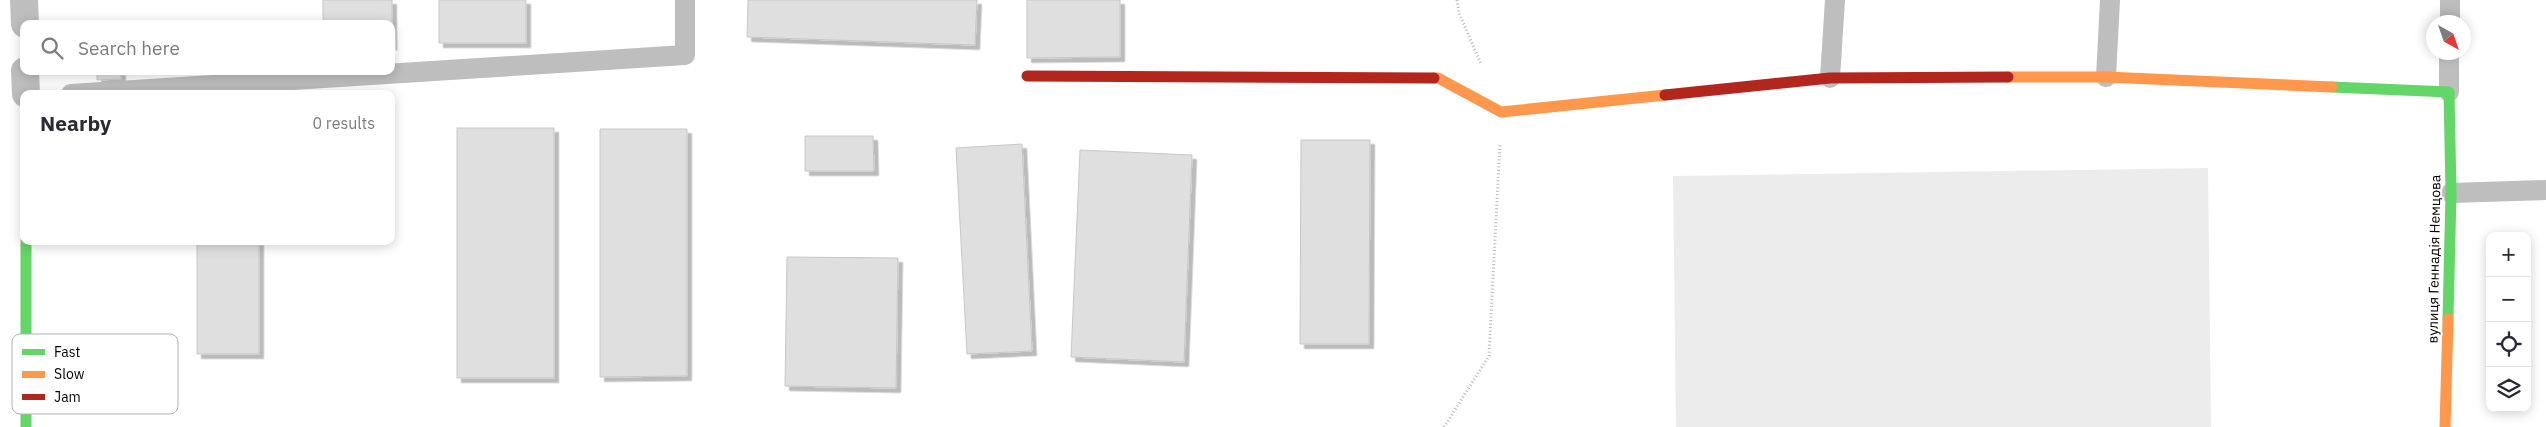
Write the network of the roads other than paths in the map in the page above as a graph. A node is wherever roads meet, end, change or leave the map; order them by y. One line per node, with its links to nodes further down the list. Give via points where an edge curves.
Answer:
1 (24, 0): 7 (street)
2 (686, 0): 9 (lane, via 685,55)
3 (1835, 0): 14 (lane)
4 (2110, 0): 13 (lane)
5 (2450, 0): 6 (lane)
6 (2450, 15)
7 (25, 20)
8 (2449, 60): 17 (lane)
9 (395, 73)
10 (25, 75): 15 (street)
11 (370, 75): 16 (lane)
12 (1026, 76): 14 (street, via 1438,78 1501,112)
13 (2106, 77): 14 (street); 17 (street)
14 (1830, 78)
15 (26, 90)
16 (134, 90)
17 (2448, 92): 19 (street, вулиця Геннадія Немцова)
18 (2546, 190): 19 (lane)
19 (2451, 193): 24 (street, вулиця Геннадія Немцова)
20 (26, 245): 21 (street)
21 (26, 334)
22 (26, 414): 23 (street)
23 (26, 427)
24 (2445, 427)

